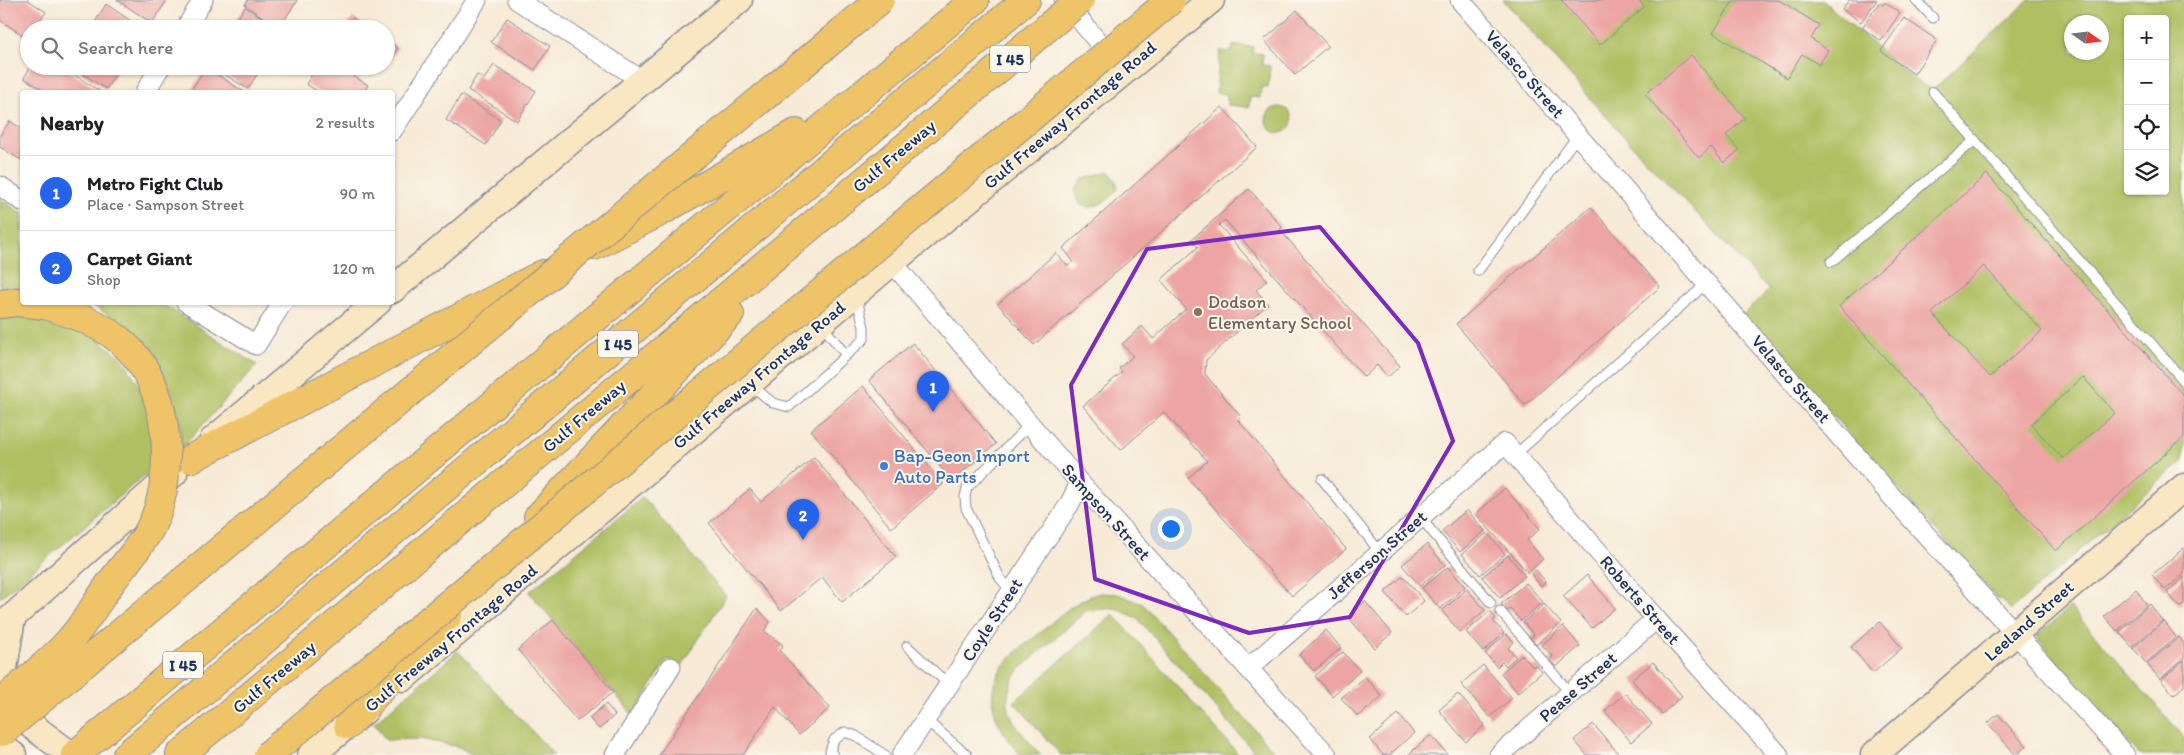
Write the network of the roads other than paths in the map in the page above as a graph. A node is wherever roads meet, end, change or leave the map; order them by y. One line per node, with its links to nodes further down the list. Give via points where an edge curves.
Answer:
1 (203, 0): 15 (street)
2 (476, 0): 22 (street)
3 (517, 0): 18 (street)
4 (739, 0): 18 (main road)
5 (880, 0): 66 (highway, bridge)
6 (975, 0): 21 (highway, I 45)
7 (1026, 0): 71 (highway, Gulf Freeway / I 45)
8 (1064, 0): 16 (street)
9 (1080, 0): 27 (highway, Gulf Freeway / I 45, bridge)
10 (1171, 0): 73 (highway, bridge)
11 (1211, 0): 16 (main road, Gulf Freeway Frontage Road)
12 (1460, 0): 23 (street, Velasco Street)
13 (1916, 0): 14 (lane)
14 (1933, 18)
15 (191, 20)
16 (1122, 71): 28 (main road, Gulf Freeway Frontage Road)
17 (155, 75): 19 (street)
18 (643, 82): 32 (main road)
19 (146, 90)
20 (1933, 92): 24 (lane)
21 (861, 96): 46 (highway, via 660,212); 70 (highway, I 45)
22 (395, 126)
23 (1579, 135): 30 (lane); 31 (street, Velasco Street)
24 (1975, 140): 29 (lane); 42 (lane)
25 (0, 186): 26 (street)
26 (20, 200)
27 (825, 214): 65 (highway, via 602,448); 72 (highway, Gulf Freeway / I 45)
28 (892, 262): 33 (main road, Gulf Freeway Frontage Road); 44 (street, Sampson Street)
29 (1831, 262)
30 (1478, 271)
31 (1707, 283): 45 (lane); 57 (street, Velasco Street, via 1900,506)
32 (395, 288)
33 (855, 294): 40 (main road, Gulf Freeway Frontage Road); 41 (lane, via 864,339)
34 (20, 302): 35 (highway, bridge)
35 (0, 304)
36 (48, 305): 63 (highway, bridge, via 77,314 110,331 128,346 155,390 167,446 166,469 148,531 70,640)
37 (191, 305): 38 (street, via 256,345)
38 (281, 305)
39 (374, 305): 46 (main road)
40 (821, 323): 41 (lane); 43 (main road, Gulf Freeway Frontage Road)
41 (846, 355): 43 (lane, via 789,407 773,403)
42 (2184, 381)
43 (750, 384): 65 (main road, Gulf Freeway Frontage Road)
44 (1029, 425): 48 (street, Sampson Street); 52 (lane, via 967,488 965,497 966,508 1000,578)
45 (1510, 449): 50 (street, Jefferson Street); 55 (street, Roberts Street)
46 (190, 459): 56 (main road)
47 (1322, 479): 51 (lane)
48 (1080, 483): 52 (street, Coyle Street, via 1069,505); 60 (street, Sampson Street)
49 (2184, 487): 57 (main road, Leeland Street)
50 (1420, 517): 51 (street, Jefferson Street); 53 (lane)
51 (1380, 552): 60 (street, Jefferson Street)
52 (1011, 591): 61 (street, Coyle Street)
53 (1491, 603)
54 (1500, 612): 62 (lane)
55 (1656, 619): 62 (street, Pease Street); 82 (street, Roberts Street)
56 (4, 623): 69 (main road, via 2,681 8,708)
57 (2016, 632): 83 (main road, Leeland Street); 84 (street, Velasco Street)
58 (907, 646): 61 (lane)
59 (671, 666): 75 (street)
60 (1250, 667): 80 (street, Sampson Street)
61 (949, 685): 64 (street, Coyle Street)
62 (1570, 694): 81 (street, Pease Street)
63 (0, 703)
64 (926, 720): 78 (street, Coyle Street); 79 (lane)
65 (348, 725): 74 (main road, Gulf Freeway Frontage Road)
66 (0, 733)
67 (0, 746): 68 (main road)
68 (13, 755)
69 (71, 755)
70 (75, 755)
71 (127, 755)
72 (180, 755)
73 (268, 755)
74 (310, 755)
75 (615, 755)
76 (833, 755): 77 (lane, via 830,751 834,740 845,732)
77 (884, 755)
78 (902, 755)
79 (967, 755)
80 (1327, 755)
81 (1499, 755)
82 (1779, 755)
83 (1874, 755)
84 (2125, 755)

